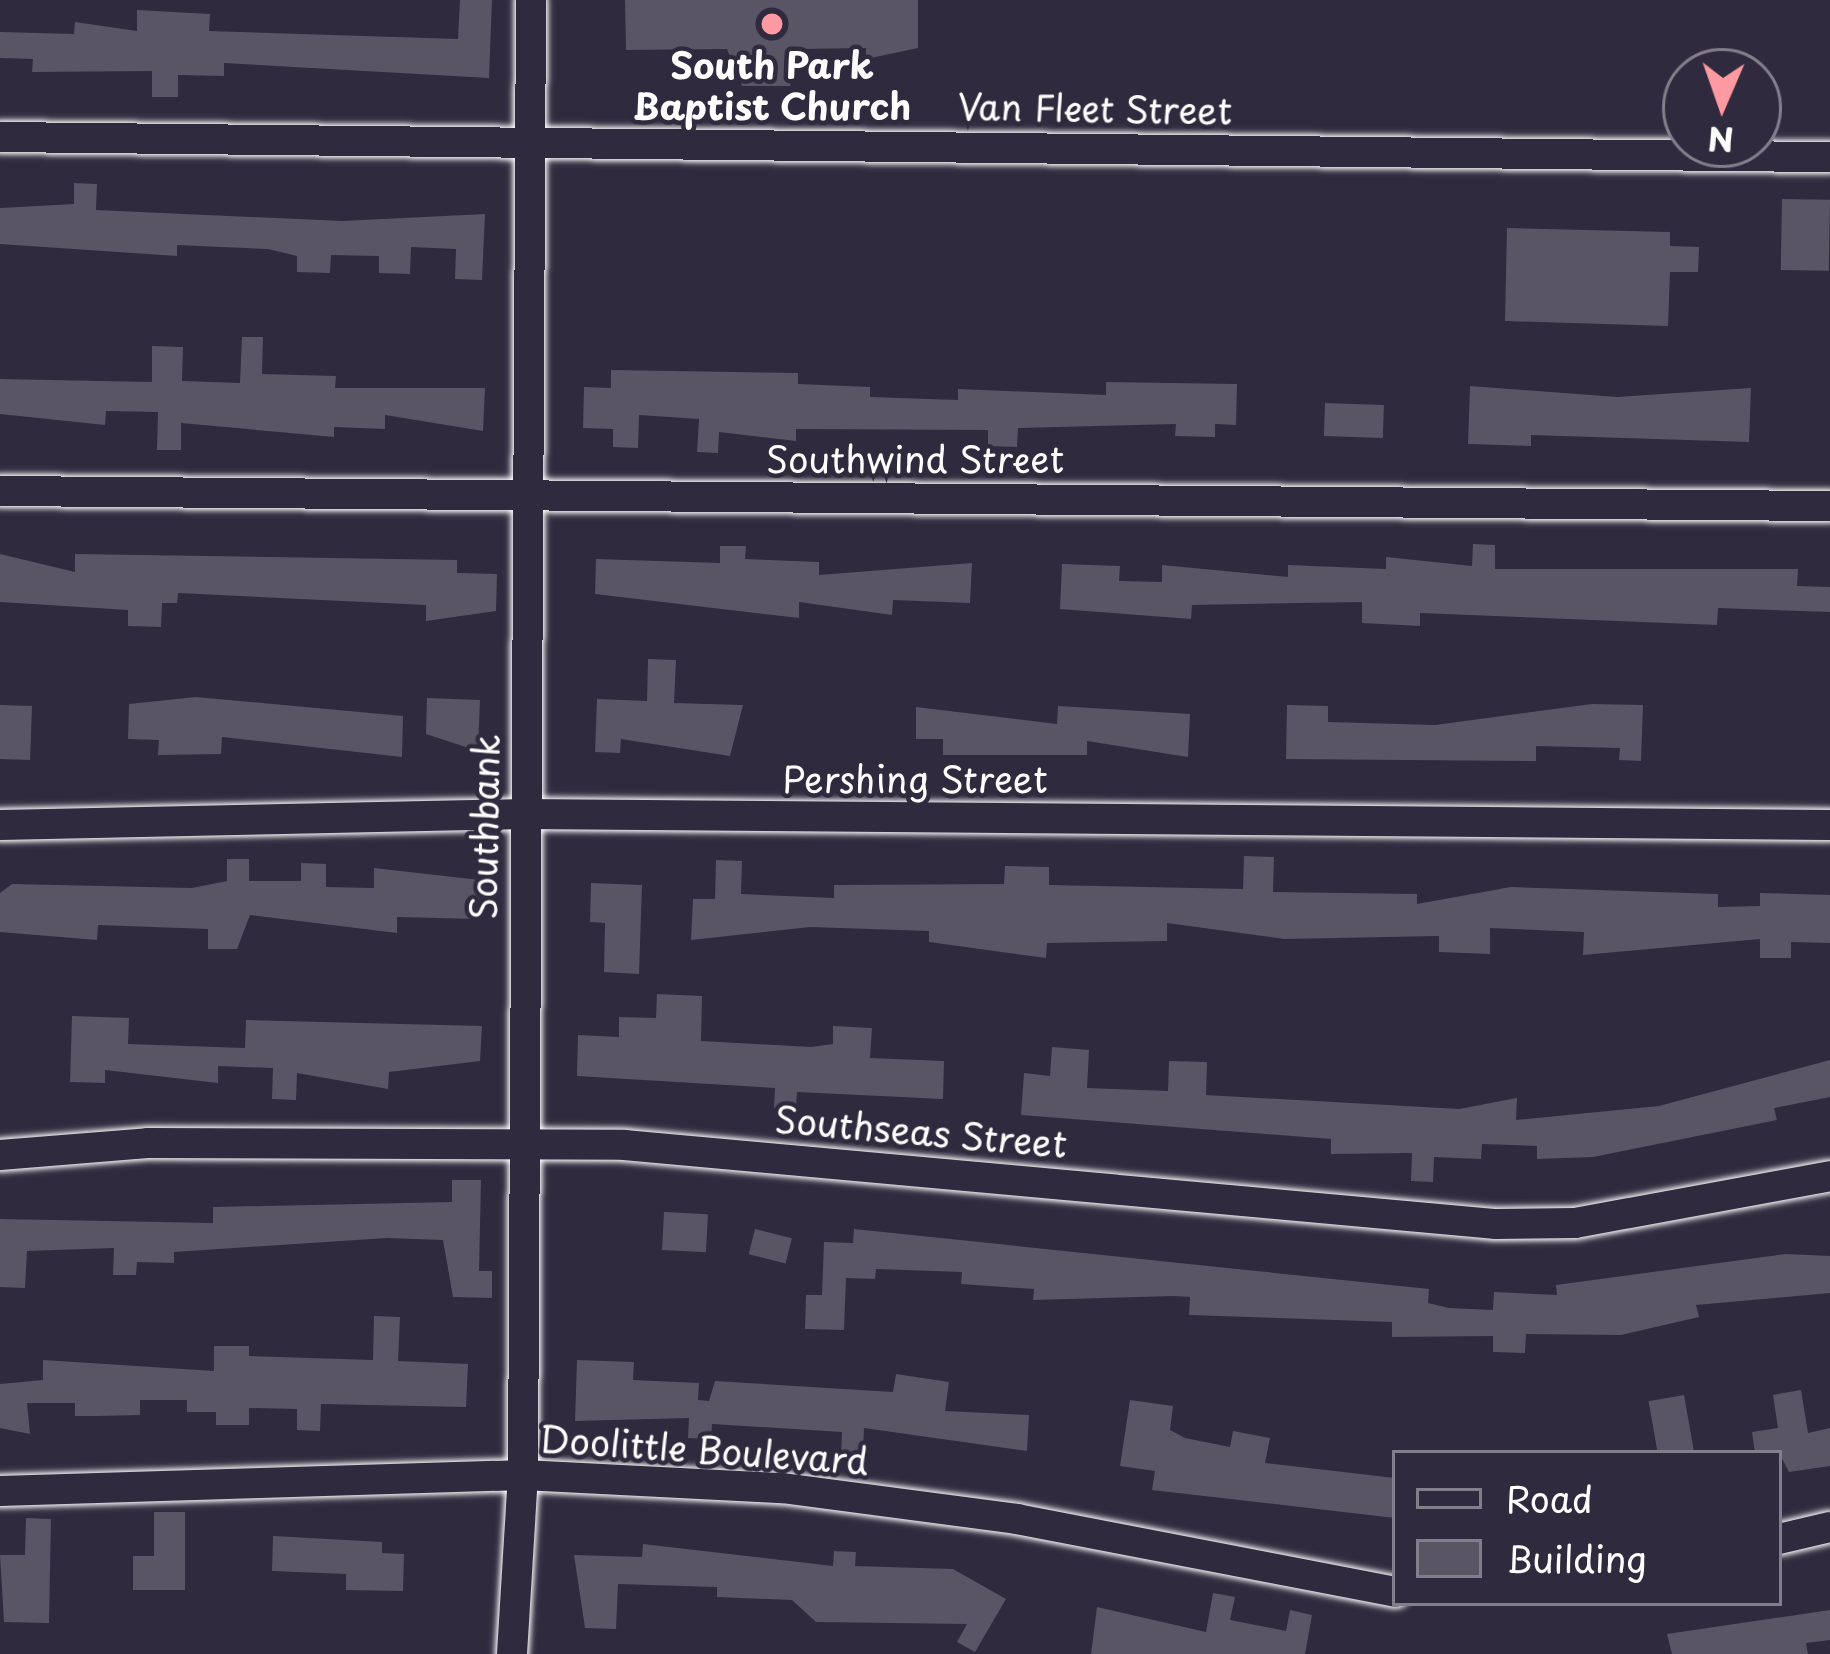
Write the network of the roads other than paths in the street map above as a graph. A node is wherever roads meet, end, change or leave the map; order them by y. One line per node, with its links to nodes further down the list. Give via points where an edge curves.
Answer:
1 (531, 0): 3 (street, Southbank)
2 (0, 136): 3 (street, Van Fleet Street)
3 (531, 141): 4 (street, Van Fleet Street); 6 (street, Southbank)
4 (1830, 158)
5 (0, 490): 6 (street, Southwind Street)
6 (525, 494): 7 (street, Southwind Street); 8 (street, Southbank)
7 (1830, 506)
8 (524, 814): 9 (street, Pershing Street); 10 (street, Pershing Street); 11 (street, Southbank)
9 (0, 825)
10 (1830, 825)
11 (518, 1141): 12 (street, Southseas Street); 13 (street, Southseas Street, via 1496,1224 1575,1223); 14 (street, Southbank)
12 (0, 1155)
13 (1830, 1176)
14 (523, 1475): 15 (street, Doolittle Boulevard); 18 (street, Doolittle Boulevard, via 783,1488 994,1516); 19 (street, Southbank)
15 (0, 1491)
16 (1830, 1527): 17 (street)
17 (1782, 1538)
18 (1392, 1591)
19 (512, 1654)

